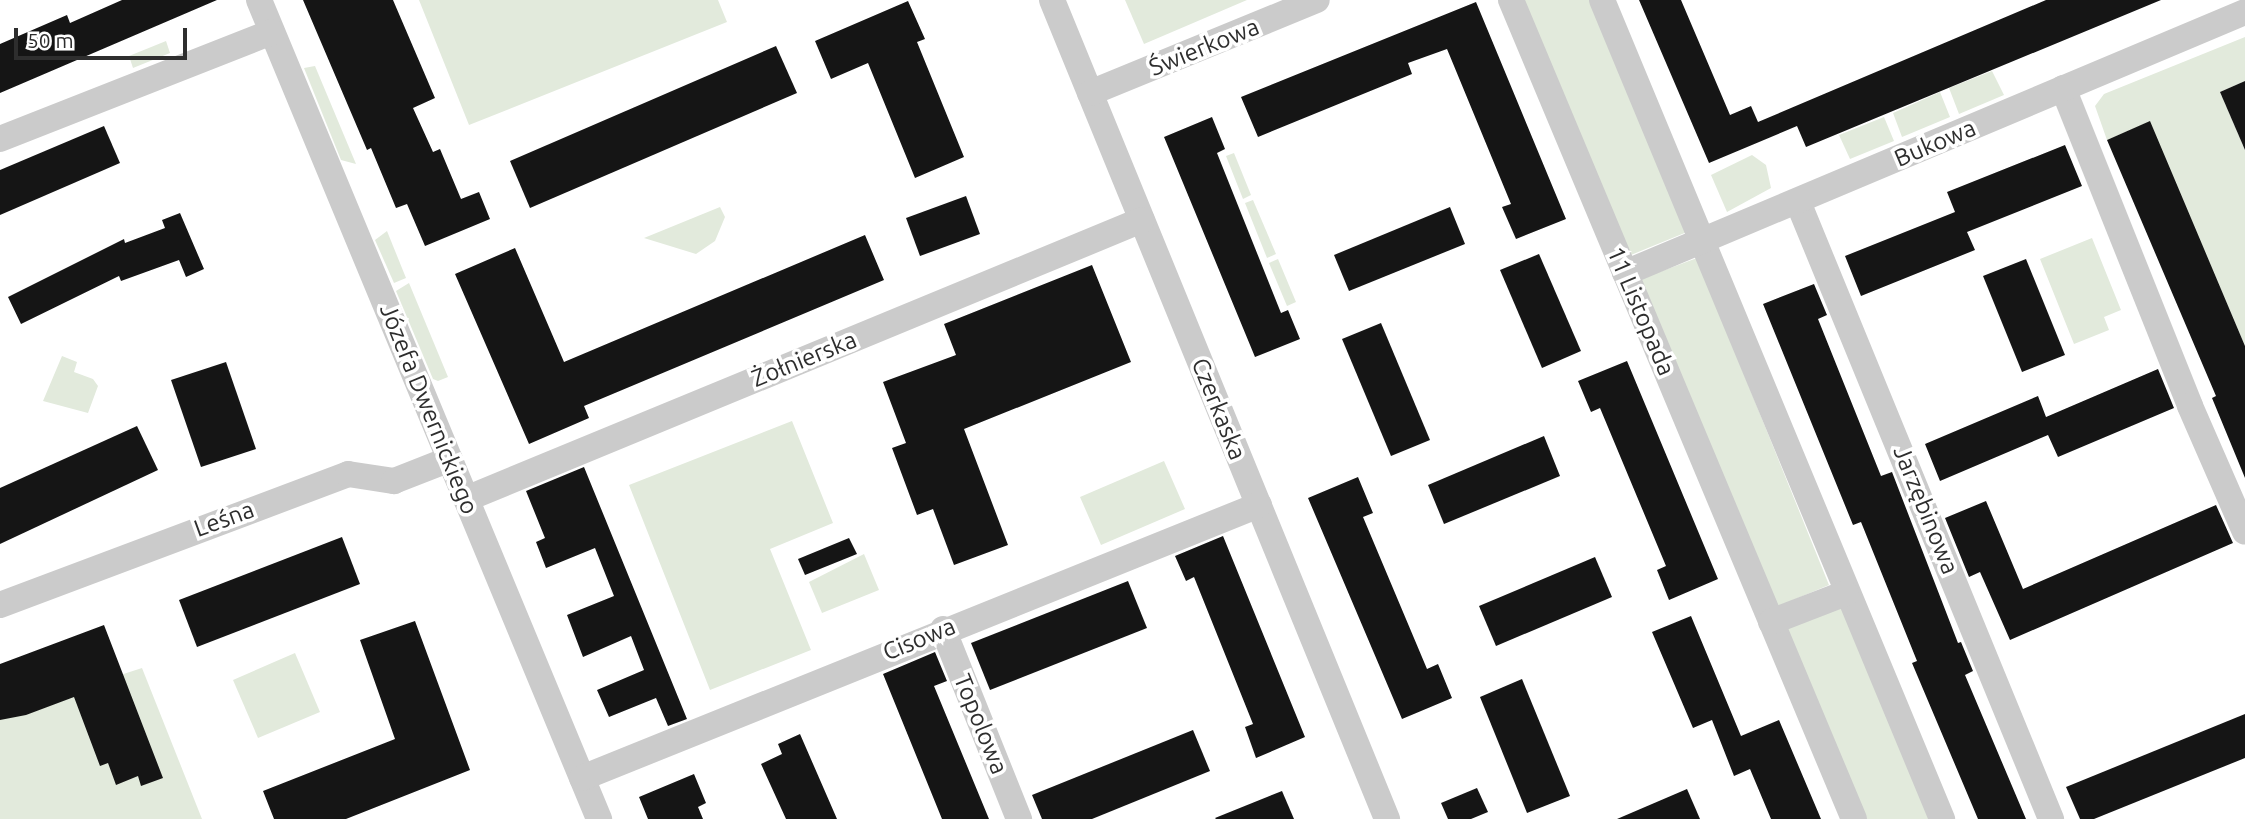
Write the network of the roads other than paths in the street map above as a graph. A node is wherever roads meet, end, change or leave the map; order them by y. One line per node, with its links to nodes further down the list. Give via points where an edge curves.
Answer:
1 (259, 0): 7 (street, Józefa Dwernickiego)
2 (1052, 0): 9 (street, Czerkaska)
3 (1317, 0): 9 (street, Świerkowa)
4 (1511, 0): 14 (street, 11 Listopada)
5 (1602, 0): 13 (street)
6 (2245, 12): 8 (street, Bukowa)
7 (272, 32): 10 (street); 15 (street, Józefa Dwernickiego)
8 (2063, 88): 11 (street, Bukowa); 18 (street)
9 (1090, 93): 12 (street, Czerkaska)
10 (0, 139)
11 (1798, 202): 13 (street, Bukowa); 29 (street, Jarzębinowa)
12 (1142, 220): 16 (street, Żołnierska); 17 (street, Czerkaska)
13 (1702, 242): 14 (street, Bukowa); 19 (street)
14 (1625, 273): 21 (street, 11 Listopada)
15 (450, 459): 16 (street, Józefa Dwernickiego); 20 (street, Leśna, via 394,481 348,474)
16 (466, 499): 23 (street, Józefa Dwernickiego)
17 (1259, 505): 22 (street, Cisowa); 26 (street, Czerkaska)
18 (2245, 532)
19 (1846, 593): 21 (street); 28 (street)
20 (0, 605)
21 (1771, 622): 27 (street, 11 Listopada)
22 (943, 629): 23 (street, Cisowa); 25 (street, Topolowa)
23 (582, 778): 24 (street, Józefa Dwernickiego)
24 (598, 819)
25 (1019, 819)
26 (1387, 819)
27 (1854, 819)
28 (1942, 819)
29 (2051, 819)

